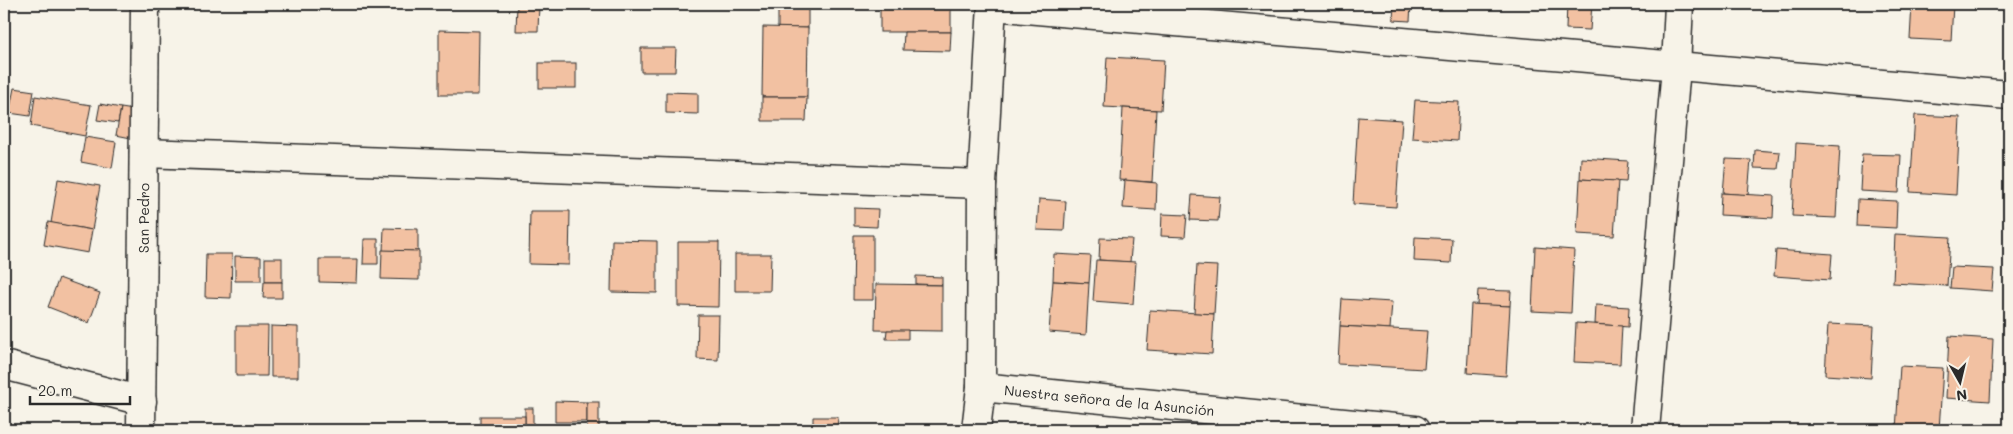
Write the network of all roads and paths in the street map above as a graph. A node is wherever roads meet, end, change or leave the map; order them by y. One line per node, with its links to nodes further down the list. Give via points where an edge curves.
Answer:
1 (145, 4): 6 (street, San Pedro)
2 (1679, 4): 4 (street)
3 (992, 5): 4 (street); 7 (street)
4 (1676, 66): 5 (street); 14 (street)
5 (2009, 95)
6 (144, 152): 7 (street); 10 (street, San Pedro)
7 (982, 184): 9 (street)
8 (4, 365): 10 (street)
9 (981, 387): 12 (street); 13 (street, Nuestra señora de la Asunción)
10 (142, 401): 11 (street, San Pedro)
11 (141, 430)
12 (976, 430)
13 (1415, 430)
14 (1645, 430)

